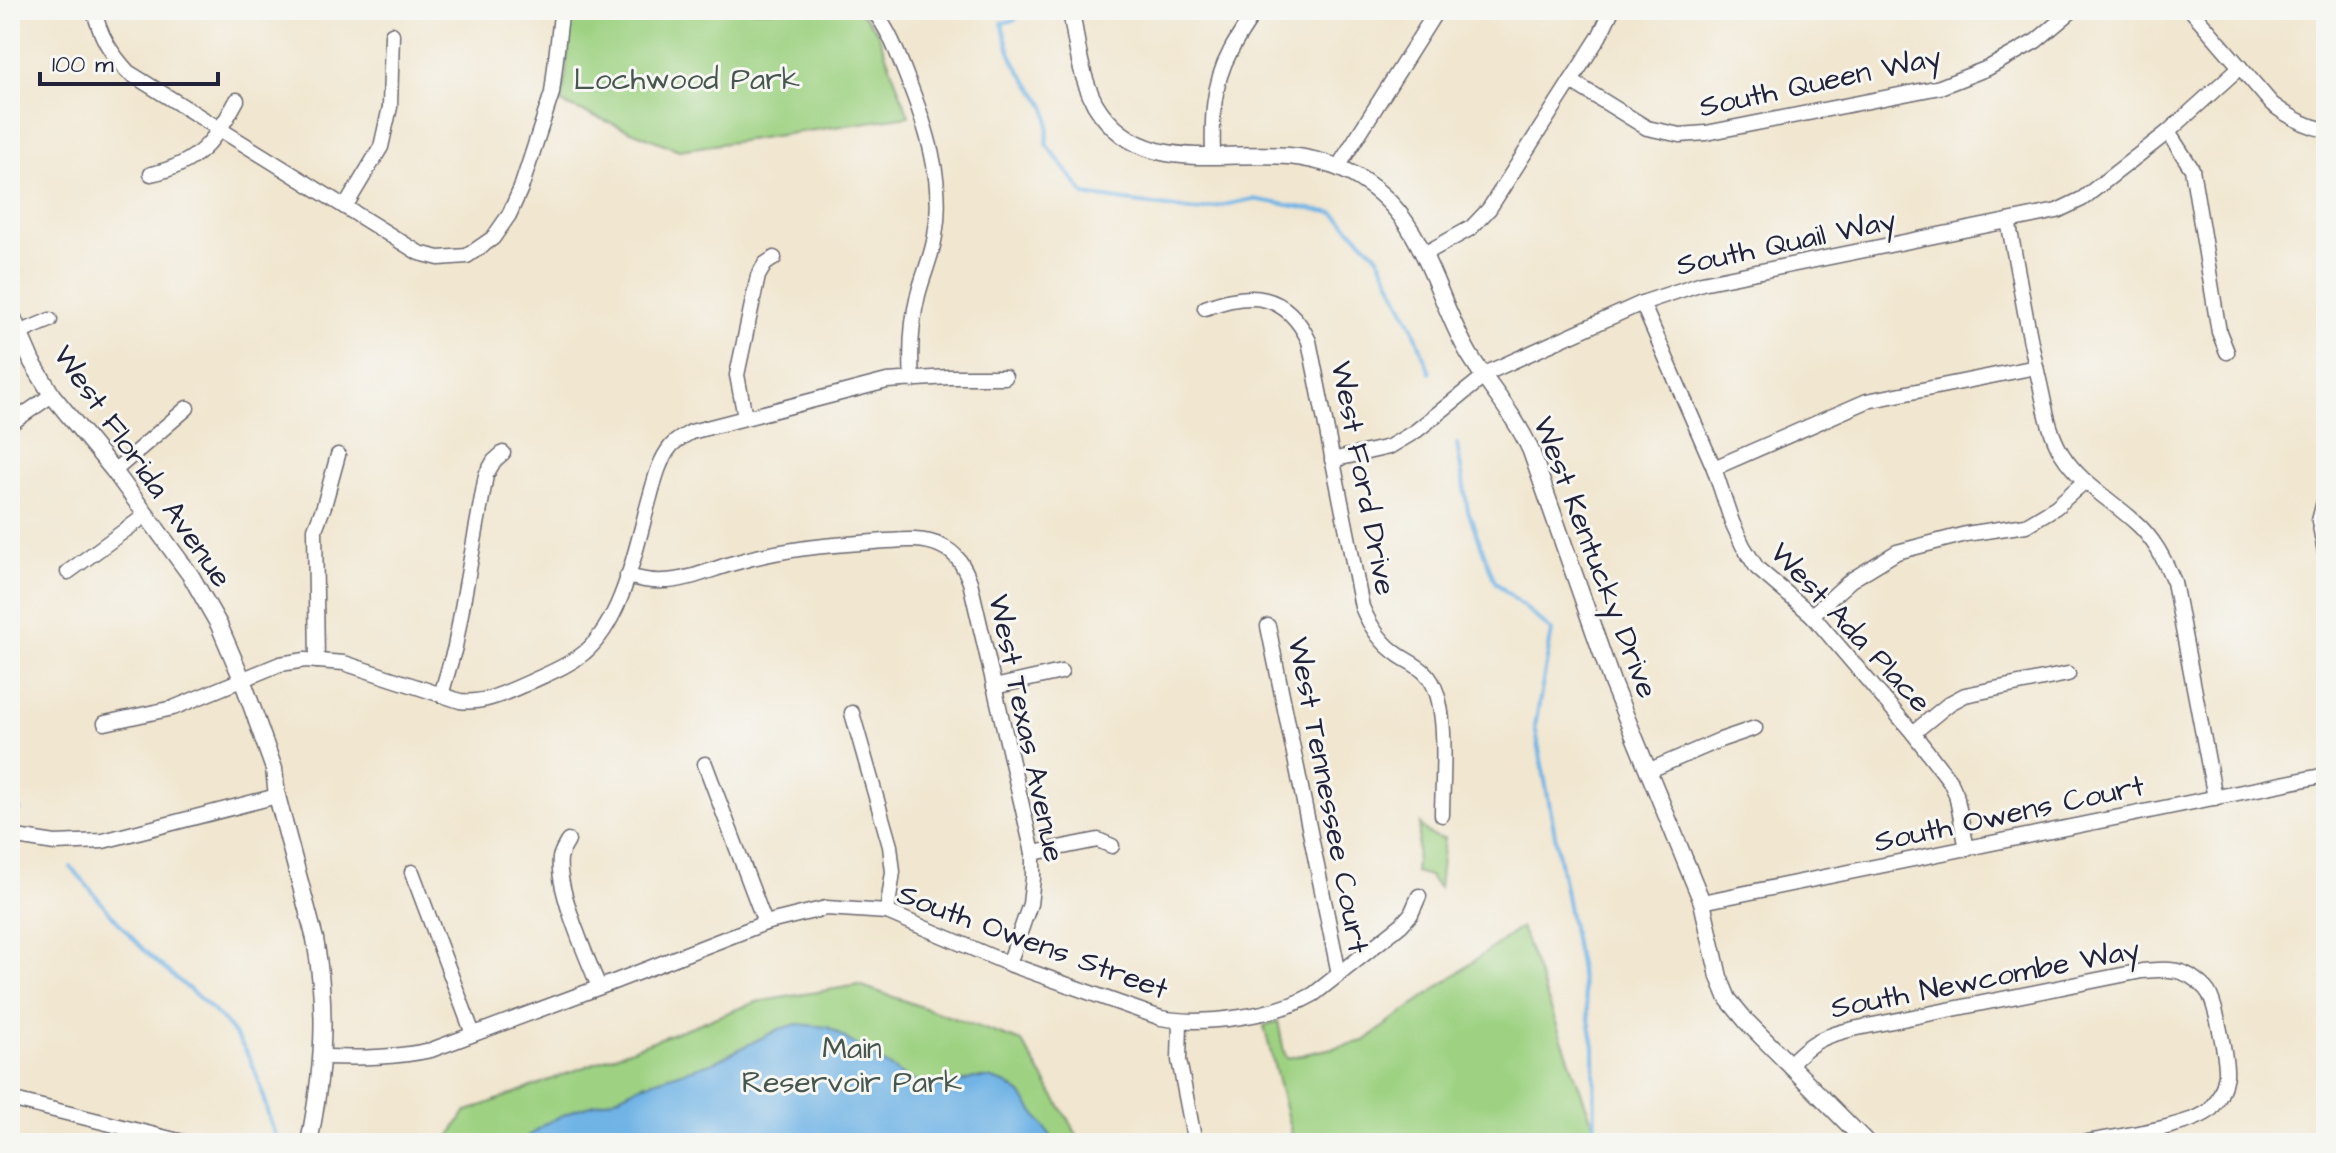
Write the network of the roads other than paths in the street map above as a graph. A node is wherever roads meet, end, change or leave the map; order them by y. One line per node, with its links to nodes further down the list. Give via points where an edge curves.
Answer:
1 (94, 10): 14 (street, via 110,52 128,72)
2 (564, 10): 20 (street, via 552,93 521,188 493,238 467,256 439,258 419,253)
3 (873, 10): 33 (street, via 892,40 922,115 938,212 911,334)
4 (1071, 10): 17 (street, West Kentucky Drive, via 1087,85 1112,125 1154,151)
5 (1256, 10): 17 (street, via 1217,85)
6 (1437, 10): 18 (street)
7 (1612, 10): 12 (street)
8 (2073, 10): 12 (street, South Queen Way, via 2036,41 1940,87 1706,133 1680,135 1647,128)
9 (2191, 10): 11 (street)
10 (392, 34): 20 (street, via 390,107 381,147)
11 (2240, 67): 15 (street, via 2288,116); 16 (street, South Quail Way)
12 (1571, 81): 22 (street, via 1480,219)
13 (237, 100): 14 (street)
14 (221, 129): 19 (street, via 188,162); 20 (street)
15 (2326, 130)
16 (2168, 132): 21 (street, South Quail Way, via 2082,199 2057,211); 29 (street, via 2192,169 2219,332)
17 (1213, 156): 18 (street, West Kentucky Drive, via 1286,156)
18 (1338, 167): 22 (street, West Kentucky Drive, via 1393,205)
19 (151, 174)
20 (345, 207)
21 (2008, 221): 24 (street, South Quail Way, via 1702,283); 30 (street)
22 (1424, 254): 31 (street, West Kentucky Drive)
23 (774, 258): 36 (street, via 758,276 737,375)
24 (1642, 303): 31 (street, South Quail Way); 41 (street, West Ada Place)
25 (1205, 308): 40 (street, West Ford Drive, via 1229,299 1261,299 1302,326)
26 (10, 311): 28 (street, West Florida Avenue)
27 (50, 320): 28 (street, West Florida Avenue)
28 (19, 333): 34 (street, West Florida Avenue)
29 (2227, 352)
30 (2036, 367): 41 (street, via 1867,401); 43 (street, via 2062,455)
31 (1484, 376): 40 (street, South Quail Way, via 1389,447); 62 (street, West Kentucky Drive, via 1531,451 1613,685)
32 (1005, 377): 33 (street)
33 (912, 380): 36 (street, via 887,381)
34 (52, 395): 37 (street); 42 (street, West Florida Avenue)
35 (187, 408): 42 (street)
36 (745, 417): 48 (street, via 672,443 659,466)
37 (10, 424)
38 (503, 453): 56 (street, via 486,475 455,647)
39 (338, 455): 51 (street, via 315,529)
40 (1332, 460): 66 (street, West Ford Drive, via 1368,621 1385,644 1425,672 1439,698)
41 (1714, 468): 49 (street, West Ada Place, via 1732,522 1757,568)
42 (114, 471): 45 (street, West Florida Avenue)
43 (2085, 481): 49 (street, via 2026,525 1897,552 1851,580); 65 (street, via 2136,522 2162,555 2174,582)
44 (2326, 494): 46 (street, via 2319,521)
45 (146, 515): 47 (street); 54 (street, West Florida Avenue, via 191,576)
46 (2326, 557)
47 (68, 572)
48 (627, 576): 55 (street, West Texas Avenue, via 663,582 797,548 927,541 964,564); 56 (street, via 600,636 569,664 474,703)
49 (1812, 615): 60 (street, West Ada Place)
50 (1268, 626): 78 (street, West Tennessee Court)
51 (317, 661): 54 (street, via 280,664); 56 (street, via 344,663)
52 (1061, 672): 55 (street)
53 (2068, 674): 60 (street, via 1965,695)
54 (242, 679): 58 (street, via 173,708); 64 (street, West Florida Avenue, via 274,769)
55 (994, 687): 71 (street, West Texas Avenue)
56 (441, 695)
57 (852, 713): 75 (street, via 890,846 893,872)
58 (105, 723)
59 (1755, 728): 62 (street)
60 (1913, 733): 70 (street, West Ada Place, via 1950,781)
61 (705, 764): 76 (street)
62 (1650, 770): 74 (street, West Kentucky Drive)
63 (2326, 775): 65 (street, South Owens Court)
64 (277, 796): 67 (street, via 103,841 55,843); 82 (street, West Florida Avenue, via 320,964)
65 (2215, 798): 70 (street, South Owens Court)
66 (1442, 815)
67 (10, 836)
68 (568, 841): 79 (street, via 560,855 560,871)
69 (1112, 846): 71 (street, via 1098,840)
70 (1967, 849): 74 (street, South Owens Court)
71 (1033, 853): 77 (street, West Texas Avenue, via 1030,904)
72 (412, 872): 81 (street)
73 (1419, 896): 78 (street, South Owens Street, via 1401,925)
74 (1702, 902): 83 (street, West Kentucky Drive, via 1728,999)
75 (887, 912): 76 (street, South Owens Street, via 826,908); 77 (street, South Owens Street)
76 (765, 923): 79 (street, South Owens Street)
77 (1009, 964): 80 (street, South Owens Street)
78 (1339, 974): 80 (street, South Owens Street, via 1298,1002 1232,1018)
79 (599, 987): 81 (street, South Owens Street)
80 (1180, 1022): 87 (street, via 1179,1060)
81 (473, 1034): 82 (street, South Owens Street, via 404,1056)
82 (323, 1057): 86 (street, West Florida Avenue)
83 (1789, 1065): 88 (street, West Kentucky Drive); 89 (street, South Newcombe Way, via 1826,1035 2161,969 2188,975 2207,990 2222,1043 2226,1074 2217,1101 2192,1121)
84 (10, 1099): 85 (street)
85 (187, 1143)
86 (309, 1143)
87 (1195, 1143)
88 (1867, 1143)
89 (2083, 1143)

